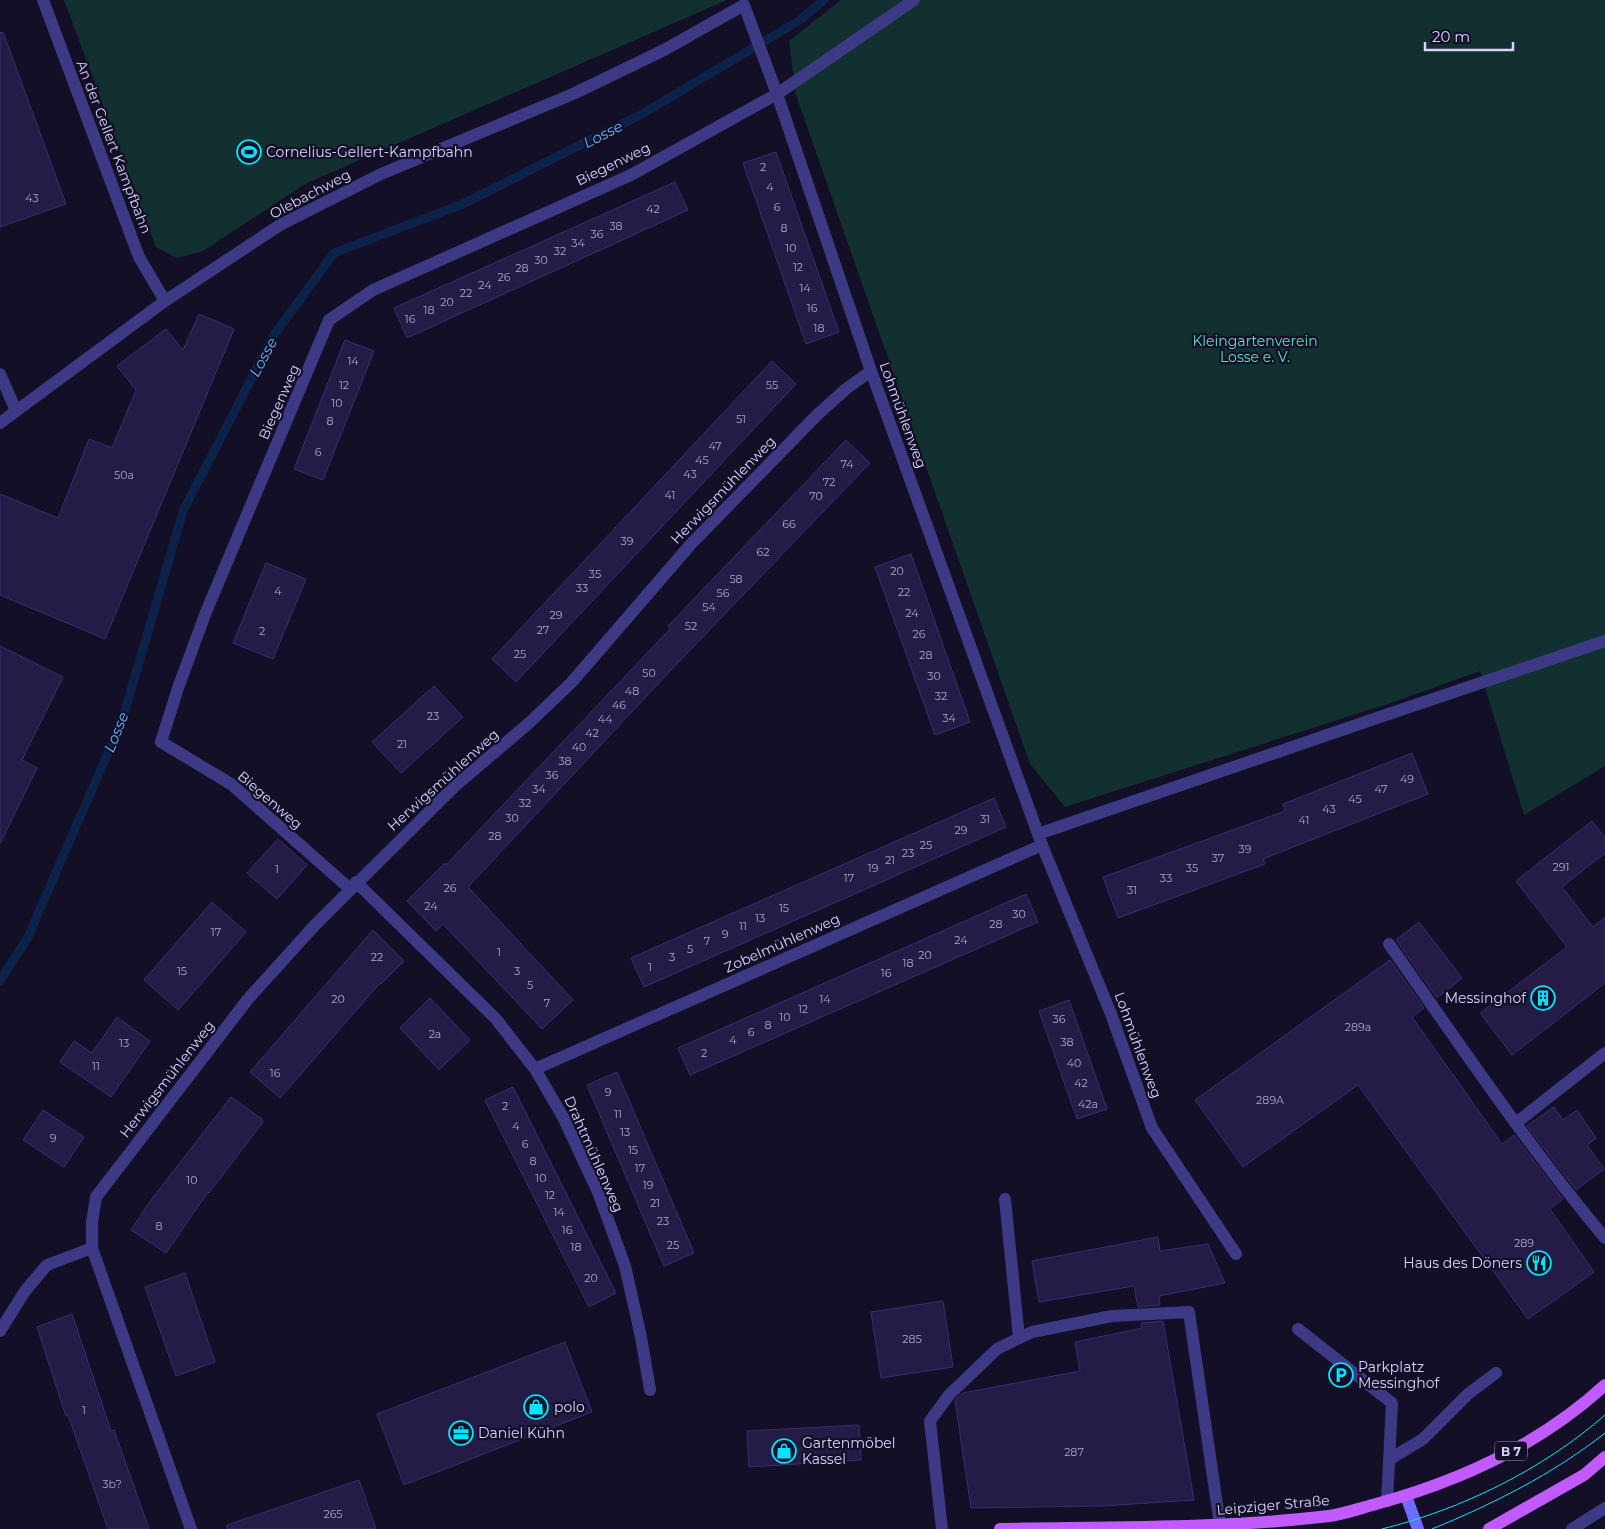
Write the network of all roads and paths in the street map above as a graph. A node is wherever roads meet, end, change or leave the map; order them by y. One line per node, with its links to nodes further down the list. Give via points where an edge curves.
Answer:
1 (43, 0): 5 (street, An der Gellert Kampfbahn, via 139,257)
2 (914, 0): 4 (street)
3 (747, 3): 4 (street, Lohmühlenweg); 5 (street, Olebachweg, via 664,50 573,94 381,174 280,226)
4 (777, 94): 6 (street, Lohmühlenweg); 12 (street, Biegenweg, via 630,175 373,290 329,320 206,612 161,742 231,784)
5 (165, 301): 8 (street, Olebachweg)
6 (871, 371): 11 (street, Lohmühlenweg); 12 (street, Herwigsmühlenweg, via 817,415 691,544 571,683 455,786)
7 (0, 374): 8 (street)
8 (16, 412): 9 (street, Olebachweg)
9 (0, 422)
10 (1605, 641): 11 (street, via 1371,720)
11 (1040, 840): 15 (street, Zobelmühlenweg); 20 (street, Lohmühlenweg, via 1111,1014 1152,1128)
12 (353, 885): 15 (street, Drahtmühlenweg, via 496,1019); 19 (street, Herwigsmühlenweg, via 248,999 96,1197)
13 (1389, 944): 16 (street)
14 (1605, 1053): 16 (street)
15 (535, 1069): 26 (street, Drahtmühlenweg, via 567,1125 598,1192 625,1266)
16 (1516, 1123): 18 (street)
17 (1005, 1199): 23 (street)
18 (1605, 1238)
19 (92, 1248): 22 (street, via 47,1266 25,1291); 33 (street, Herwigsmühlenweg)
20 (1236, 1254)
21 (1298, 1329): 28 (street, via 1392,1403)
22 (0, 1331)
23 (1019, 1338): 32 (street, via 1032,1332 1112,1316 1189,1312); 34 (street, via 997,1349 949,1395 930,1421)
24 (1496, 1372): 28 (street, via 1468,1394 1423,1439)
25 (1605, 1385): 29 (main road, Leipziger Straße / B 7, via 1536,1439 1466,1474)
26 (650, 1390)
27 (1605, 1458): 37 (main road, via 1584,1475)
28 (1390, 1459): 30 (street)
29 (1406, 1496): 30 (main road, Leipziger Straße / B 7); 36 (street)
30 (1387, 1501): 32 (main road, Leipziger Straße / B 7, via 1330,1516)
31 (1605, 1508): 38 (street)
32 (1220, 1525): 35 (main road, Leipziger Straße / B 7)
33 (191, 1529)
34 (942, 1529)
35 (1000, 1529)
36 (1418, 1529)
37 (1489, 1529)
38 (1572, 1529)

